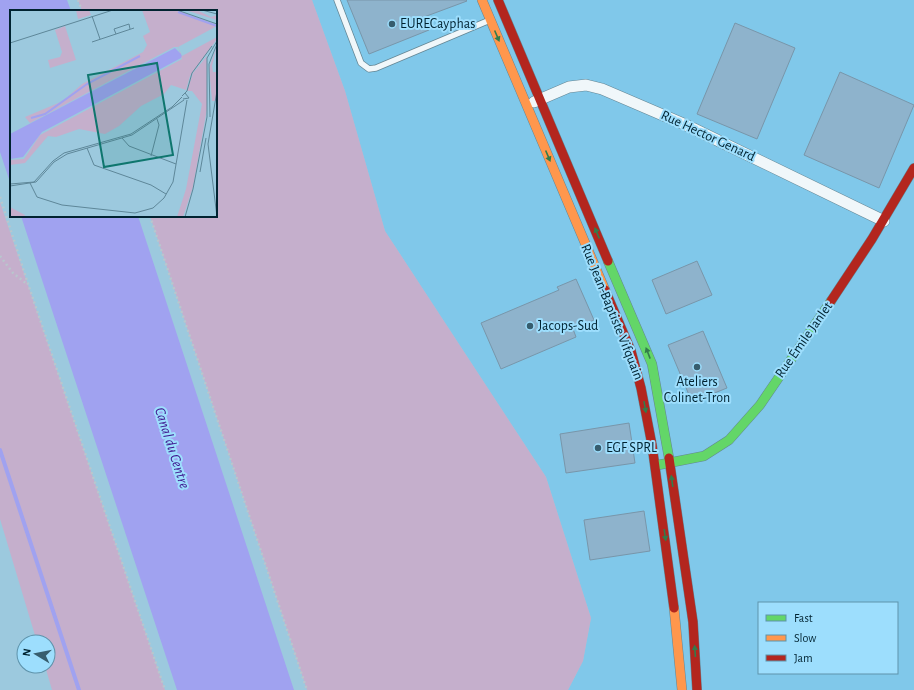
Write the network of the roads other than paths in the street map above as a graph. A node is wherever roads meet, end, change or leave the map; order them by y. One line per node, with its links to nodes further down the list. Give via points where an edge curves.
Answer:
1 (337, 0): 4 (lane, via 361,62 369,69)
2 (482, 0): 4 (street, Rue Jean-Baptiste Vifquain)
3 (498, 0): 5 (street, Rue Jean-Baptiste Vifquain)
4 (490, 20): 6 (street, Rue Jean-Baptiste Vifquain, one-way to 6)
5 (540, 98): 6 (street, Rue Hector Genard); 8 (street, Rue Hector Genard, via 569,87 586,85 602,89 686,125); 9 (street, Rue Jean-Baptiste Vifquain, one-way to 5, via 652,364)
6 (526, 106): 10 (street, Rue Jean-Baptiste Vifquain, one-way to 10, via 631,351 642,387)
7 (914, 168): 8 (street, Rue Émile Janlet)
8 (884, 221): 9 (street, Rue Émile Janlet, via 859,262 754,412 716,450 703,456)
9 (669, 462): 10 (street, Rue Émile Janlet); 12 (street, Rue Jean-Baptiste Vifquain, one-way to 9, via 693,622)
10 (655, 465): 11 (street, Rue Jean-Baptiste Vifquain, one-way to 11, via 677,622)
11 (682, 690)
12 (697, 690)

